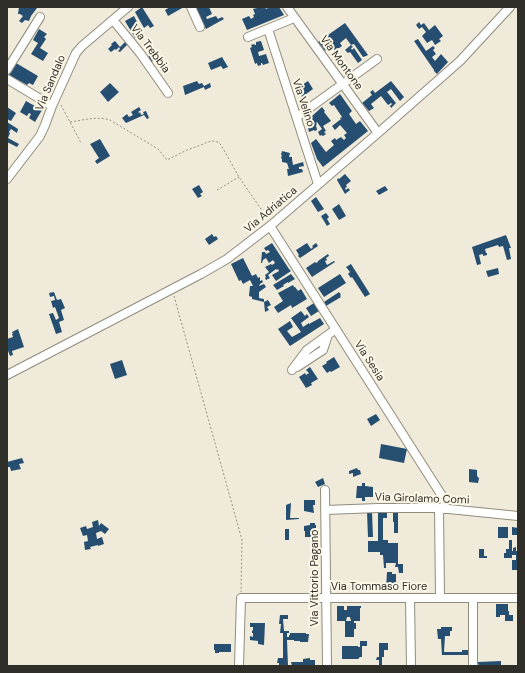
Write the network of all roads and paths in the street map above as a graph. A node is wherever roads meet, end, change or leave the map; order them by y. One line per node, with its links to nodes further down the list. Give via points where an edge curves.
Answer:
1 (128, 7): 7 (street, Via Sandalo)
2 (191, 7): 8 (street)
3 (286, 7): 6 (street, Via Montone)
4 (510, 7): 19 (street, Via Adriatica, via 460,61)
5 (40, 17): 12 (street)
6 (294, 18): 9 (street); 14 (street, Via Montone)
7 (113, 20): 15 (street, Via Trebbia); 16 (street, Via Sandalo, via 76,53)
8 (200, 27)
9 (268, 29): 10 (street); 17 (street, Via Velino)
10 (248, 37)
11 (377, 59): 14 (street)
12 (7, 70)
13 (7, 80): 16 (street)
14 (343, 84): 17 (street); 19 (street, Via Montone)
15 (168, 93)
16 (52, 106): 18 (path, via 61,105); 22 (street, Via Sandalo, via 40,136)
17 (296, 117): 23 (street, Via Velino)
18 (70, 122): 20 (path); 21 (path, via 96,118 110,120 158,149 167,160 212,140 216,141)
19 (378, 133): 23 (street, Via Adriatica)
20 (81, 142)
21 (240, 177): 24 (path); 25 (path)
22 (7, 180)
23 (318, 184): 25 (street, Via Adriatica)
24 (217, 190)
25 (270, 226): 26 (street, Via Adriatica, via 227,258); 27 (street, Via Sesia)
26 (173, 289): 28 (street, Via Adriatica); 33 (path, via 242,540)
27 (332, 332): 27 (street, via 323,350 292,370 307,350); 30 (street, Via Sesia, via 444,499)
28 (7, 375)
29 (325, 490): 31 (street, Via Vittorio Pagano)
30 (442, 509): 31 (street, Via Girolamo Comi); 32 (street, Via Girolamo Comi); 36 (street, Via Sesia)
31 (326, 510): 34 (street, Via Vittorio Pagano)
32 (518, 516)
33 (241, 598): 34 (street, Via Tommaso Fiore); 39 (street)
34 (326, 598): 35 (street, Via Tommaso Fiore); 40 (street, Via Vittorio Pagano)
35 (410, 598): 36 (street, Via Tommaso Fiore); 41 (street)
36 (440, 598): 37 (street, Via Tommaso Fiore)
37 (473, 598): 38 (street, Via Tommaso Fiore); 42 (street)
38 (518, 598)
39 (239, 666)
40 (326, 666)
41 (411, 666)
42 (473, 666)

